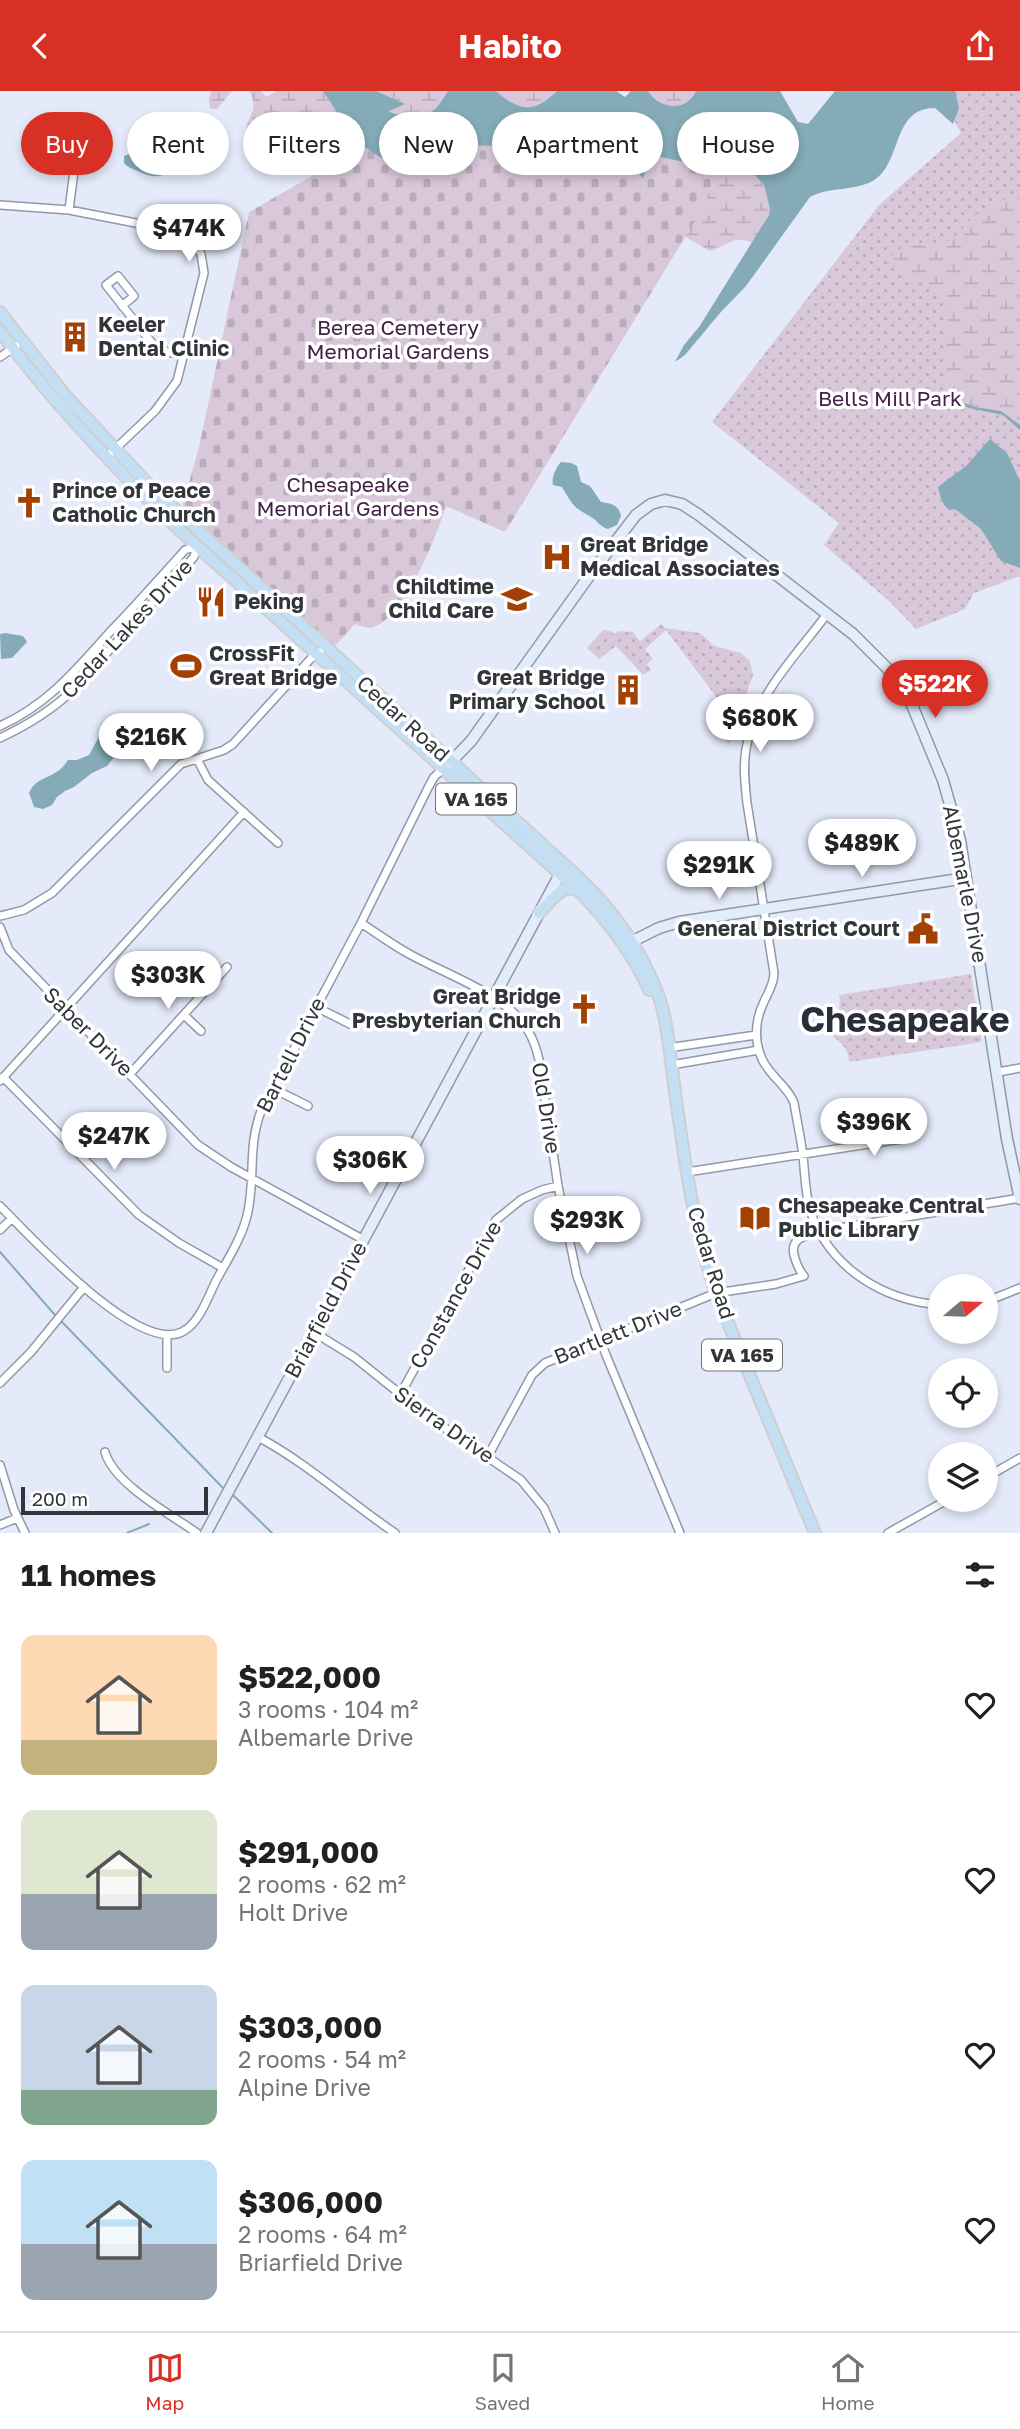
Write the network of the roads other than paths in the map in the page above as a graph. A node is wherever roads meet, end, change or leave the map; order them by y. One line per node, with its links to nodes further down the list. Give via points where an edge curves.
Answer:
1 (73, 175): 3 (street)
2 (0, 205): 3 (street)
3 (69, 209): 8 (street, via 177,230 193,242 204,273)
4 (122, 306): 8 (street, via 152,343)
5 (0, 312): 7 (main road, Cedar Road / VA 165)
6 (0, 331): 7 (main road, Cedar Road / VA 165)
7 (17, 344): 9 (street); 10 (main road, Cedar Road / VA 165, via 65,395)
8 (185, 355): 10 (street, via 169,394)
9 (0, 357)
10 (110, 454): 11 (main road, Cedar Road / VA 165); 12 (main road, Cedar Road / VA 165)
11 (188, 522): 12 (main road); 13 (main road, Cedar Road / VA 165)
12 (197, 546): 13 (main road, via 209,548); 16 (main road, Cedar Road / VA 165); 17 (street, Cedar Lakes Drive, via 185,550 49,696); 18 (street, Cedar Lakes Drive, via 194,557 67,695 36,720)
13 (274, 601): 15 (main road, Cedar Road / VA 165)
14 (827, 614): 20 (street, Albemarle Drive, via 688,507 676,501 657,501 636,515 471,741); 24 (street, Albemarle Drive, via 878,657 912,705 953,810); 26 (street, via 760,706 746,749 744,779)
15 (327, 650): 16 (street); 20 (main road, Cedar Road / VA 165)
16 (315, 654): 19 (street, via 233,744); 20 (main road, Cedar Road / VA 165)
17 (0, 726)
18 (0, 738)
19 (197, 759): 21 (street, via 208,780); 28 (street, via 178,767 52,893 24,910)
20 (447, 766): 23 (main road, Cedar Road / VA 165); 29 (street, Bartell Drive, via 434,777)
21 (244, 812): 22 (street); 35 (street)
22 (278, 843)
23 (565, 872): 25 (main road, Cedar Road / VA 165); 27 (street, Briarfield Drive); 31 (main road, Cedar Road / VA 165, via 602,901)
24 (966, 878): 26 (street); 44 (street, Albemarle Drive)
25 (577, 890): 27 (main road, via 563,890); 31 (main road, Cedar Road / VA 165)
26 (764, 910): 31 (street, via 678,922); 39 (street, via 774,979 758,1017)
27 (539, 913): 33 (street, Briarfield Drive)
28 (0, 916)
29 (361, 923): 33 (street, Old Drive, via 407,954); 34 (street, Bartell Drive)
30 (0, 927): 35 (street, Saber Drive, via 9,950)
31 (628, 944): 40 (main road, Cedar Road / VA 165, via 663,1021)
32 (227, 967): 36 (street)
33 (494, 999): 53 (street, Old Drive, via 527,1027 537,1050); 59 (street, Briarfield Drive)
34 (316, 1007): 37 (street); 47 (street, Bartell Drive)
35 (65, 1009): 45 (street, Saber Drive); 46 (street)
36 (184, 1015): 38 (street); 45 (street)
37 (350, 1024)
38 (201, 1031)
39 (756, 1035): 40 (street); 41 (street)
40 (668, 1048): 42 (main road, Cedar Road / VA 165)
41 (759, 1050): 42 (street); 50 (street, via 769,1072 792,1098)
42 (671, 1065): 51 (main road, Cedar Road / VA 165)
43 (1020, 1068): 44 (street)
44 (998, 1072): 54 (street, Albemarle Drive)
45 (130, 1074): 52 (street, Saber Drive, via 198,1145)
46 (2, 1079): 60 (street, via 139,1215)
47 (272, 1088): 48 (street); 52 (street, Bartell Drive, via 254,1135)
48 (308, 1106)
49 (906, 1138): 50 (street)
50 (803, 1155): 51 (street); 58 (street, via 808,1202)
51 (687, 1172): 63 (main road, Cedar Road / VA 165)
52 (251, 1177): 59 (street, Saber Drive); 60 (street, Bartell Drive, via 246,1217)
53 (558, 1186): 68 (street, Old Drive, via 578,1276); 71 (street, Constance Drive, via 522,1199 496,1220)
54 (1020, 1199): 58 (street)
55 (0, 1206): 56 (street)
56 (12, 1218): 57 (street); 61 (street)
57 (0, 1230)
58 (820, 1233): 63 (street, Bartlett Drive, via 793,1246 804,1276); 65 (street, via 835,1257 866,1282 906,1300)
59 (364, 1240): 66 (street, Briarfield Drive)
60 (223, 1268): 67 (street, Bartell Drive, via 194,1322 182,1332)
61 (83, 1287): 67 (street, via 145,1329); 70 (street)
62 (1020, 1288): 64 (street)
63 (716, 1293): 68 (street, Bartlett Drive); 87 (main road, Cedar Road / VA 165)
64 (998, 1297)
65 (928, 1303)
66 (314, 1333): 71 (street, Sierra Drive, via 354,1357); 72 (street, Briarfield Drive)
67 (167, 1335): 69 (street)
68 (600, 1341): 74 (street, Bartlett Drive, via 538,1368); 86 (street, Old Drive)
69 (167, 1368)
70 (0, 1383)
71 (400, 1395): 74 (street, Sierra Drive)
72 (258, 1437): 83 (street, Briarfield Drive); 84 (street, via 310,1469)
73 (105, 1452): 82 (street, via 128,1483)
74 (488, 1457): 85 (street, Sierra Drive, via 535,1496)
75 (1020, 1458): 77 (street)
76 (0, 1465): 79 (street)
77 (998, 1471)
78 (928, 1511): 88 (street)
79 (17, 1518): 80 (street); 81 (street)
80 (0, 1525)
81 (24, 1533)
82 (197, 1533)
83 (206, 1533)
84 (395, 1533)
85 (555, 1533)
86 (680, 1533)
87 (815, 1533)
88 (888, 1533)

